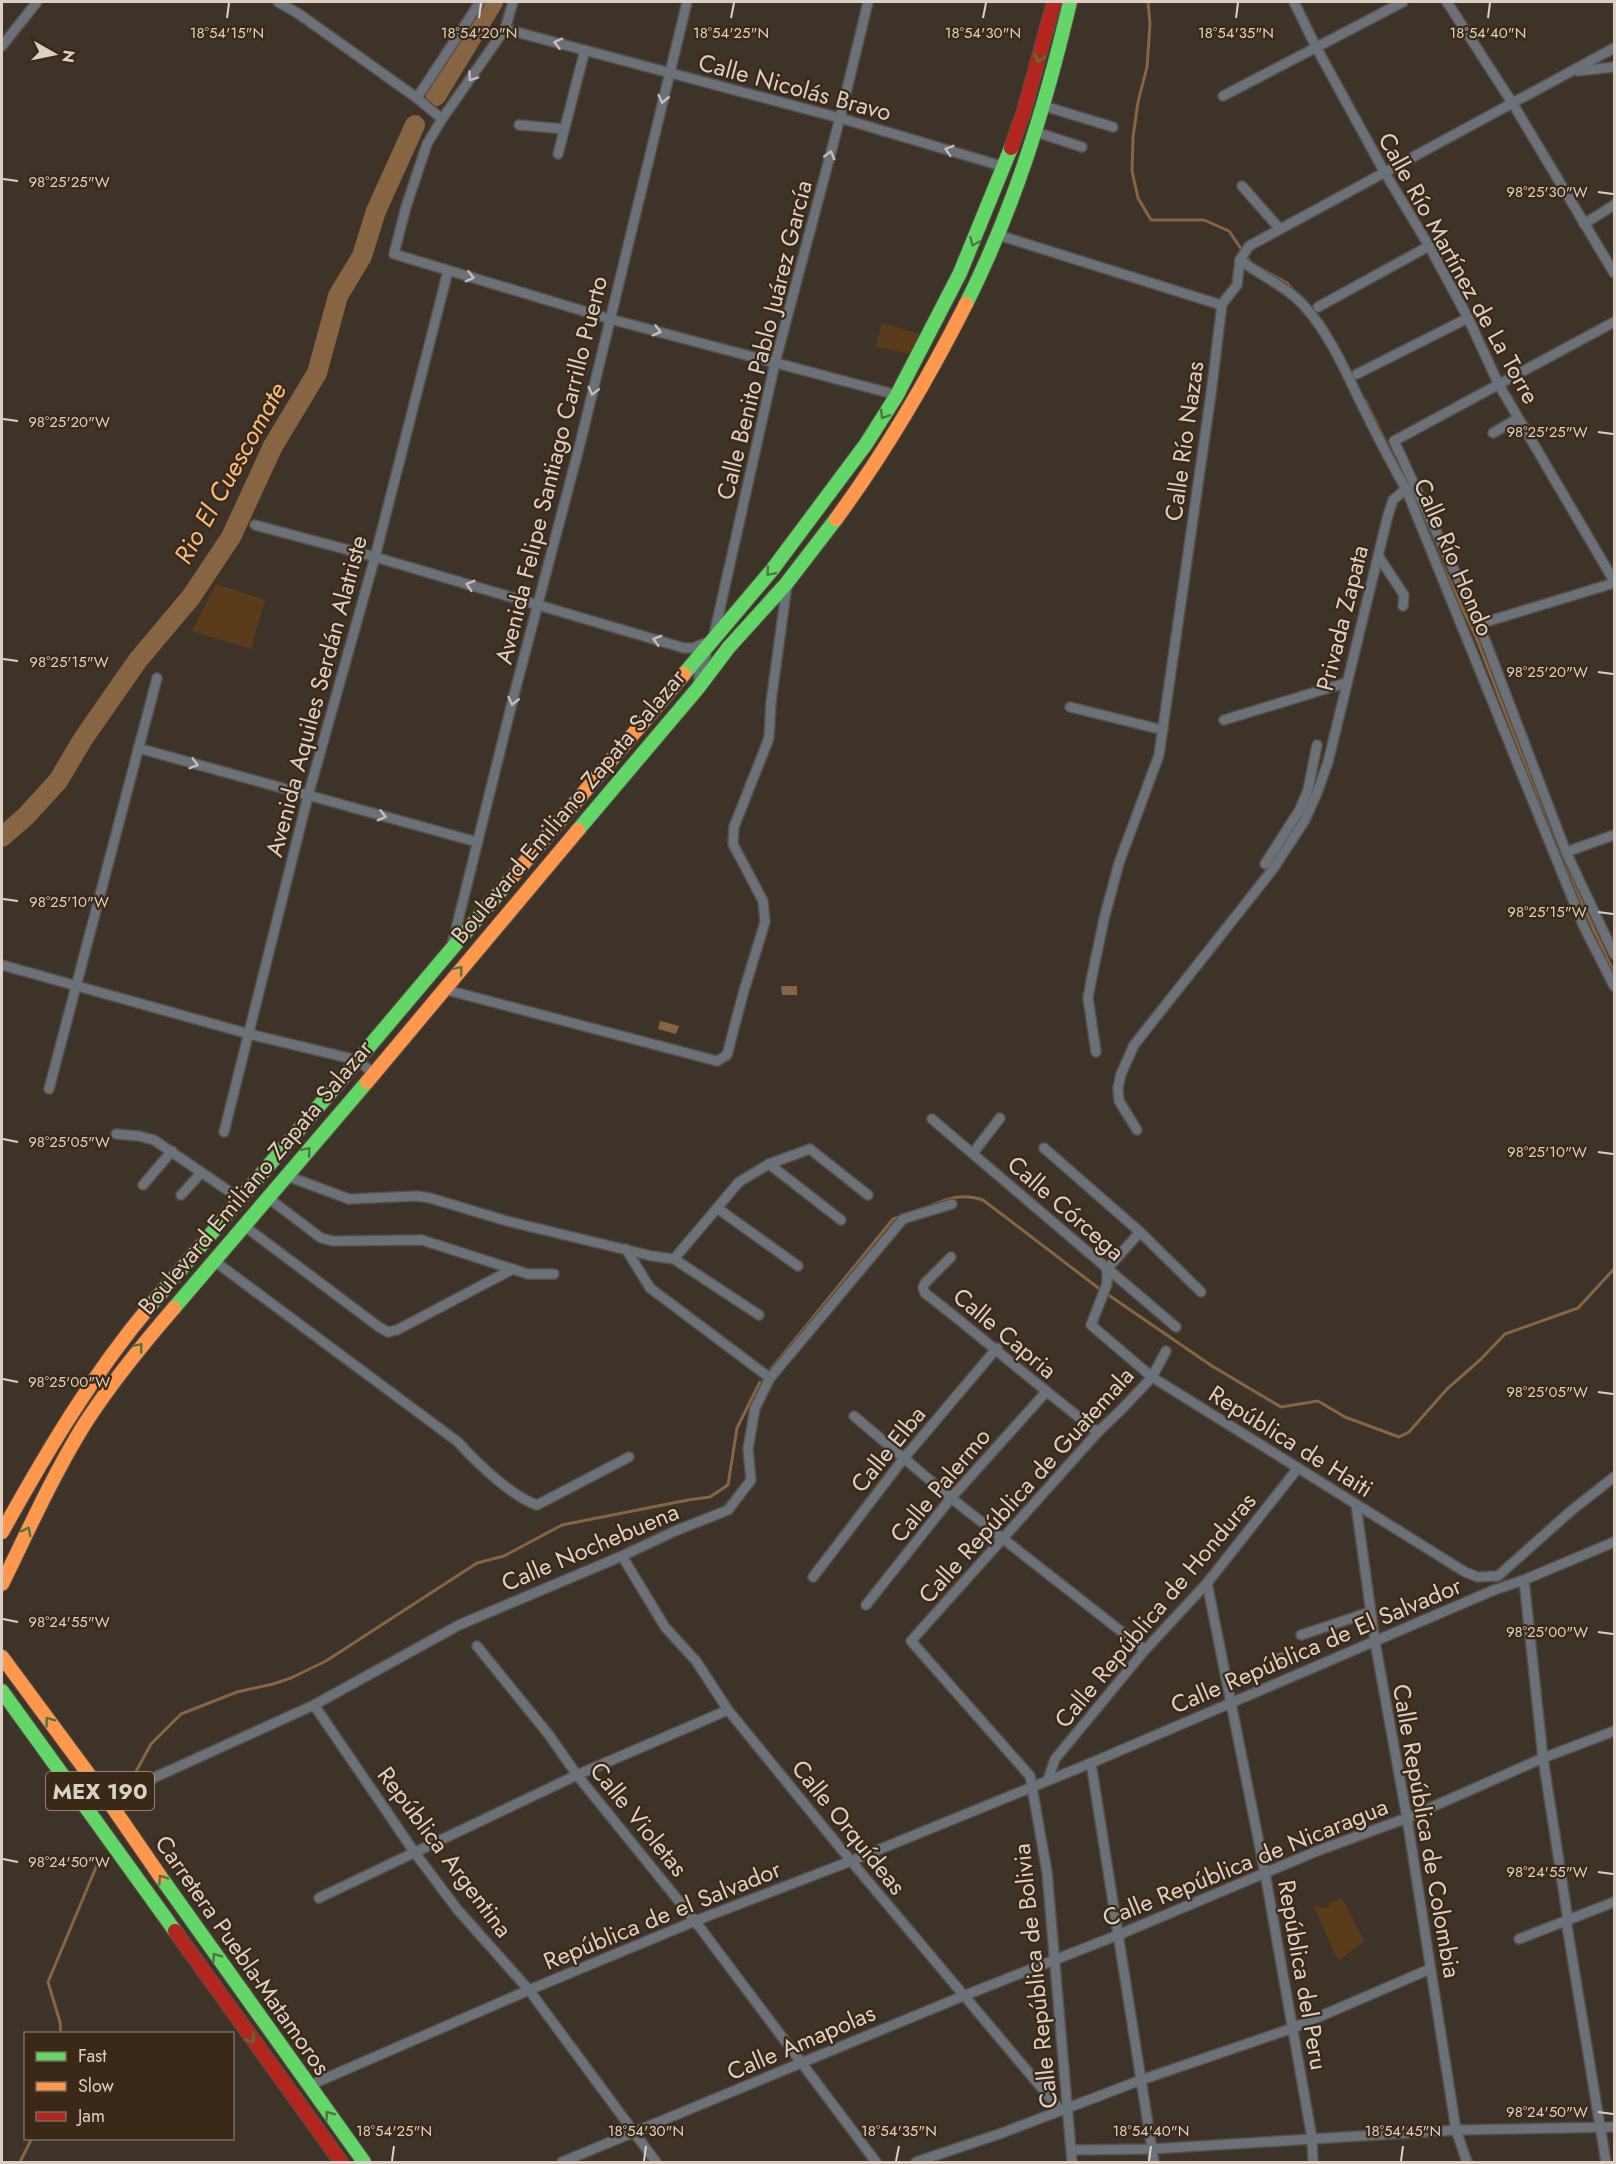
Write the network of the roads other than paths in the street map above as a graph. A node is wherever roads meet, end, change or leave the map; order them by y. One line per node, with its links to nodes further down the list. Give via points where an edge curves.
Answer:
1 (37, 2): 13 (street)
2 (278, 2): 21 (street)
3 (480, 2): 21 (street)
4 (513, 2): 12 (street)
5 (687, 2): 19 (street, Avenida Felipe Santiago Carrillo Puerto)
6 (868, 2): 25 (street, Calle Benito Pablo Juárez García)
7 (1054, 2): 32 (main road, Boulevard Emiliano Zapata Salazar, one-way to 32)
8 (1070, 2): 23 (main road, Boulevard Emiliano Zapata Salazar)
9 (1294, 2): 14 (street, Calle Río Martínez de La Torre)
10 (1403, 2): 14 (street)
11 (1447, 2): 22 (street)
12 (505, 29): 16 (street, Calle Nicolás Bravo, one-way to 12); 24 (street, one-way to 24)
13 (2, 46)
14 (1316, 47): 20 (street); 33 (street, Calle Río Martínez de La Torre)
15 (1614, 48): 18 (street)
16 (585, 50): 19 (street, Calle Nicolás Bravo); 28 (street)
17 (1614, 67): 18 (street)
18 (1572, 72): 22 (street)
19 (669, 73): 25 (street, Calle Nicolás Bravo); 48 (street, Avenida Felipe Santiago Carrillo Puerto, one-way to 48)
20 (1223, 96)
21 (420, 100): 24 (street)
22 (1513, 104): 33 (street); 36 (street)
23 (1044, 106): 27 (street); 29 (main road, Boulevard Emiliano Zapata Salazar)
24 (439, 117): 41 (street, via 406,207 394,254)
25 (840, 118): 32 (street, Calle Nicolás Bravo, one-way to 25); 50 (street, Calle Benito Pablo Juárez García, one-way to 25)
26 (519, 125): 28 (street)
27 (1113, 127)
28 (564, 129): 31 (street)
29 (1036, 132): 30 (street); 38 (main road, Boulevard Emiliano Zapata Salazar)
30 (1082, 147)
31 (558, 154)
32 (1005, 167): 53 (main road, Boulevard Emiliano Zapata Salazar, one-way to 53, via 960,273)
33 (1385, 173): 37 (street); 39 (street, Calle Río Martínez de La Torre)
34 (1242, 186): 37 (street)
35 (1614, 206): 36 (street)
36 (1584, 224): 43 (street)
37 (1280, 229): 40 (street)
38 (998, 236): 45 (street); 60 (main road, Boulevard Emiliano Zapata Salazar, via 912,404 854,494)
39 (1429, 246): 46 (street); 47 (street, Calle Río Martínez de La Torre)
40 (1242, 255): 42 (street, Calle Río Hondo); 44 (street)
41 (448, 271): 48 (street, one-way to 48); 58 (street, Avenida Aquiles Serdán Alatriste)
42 (1256, 272): 44 (street); 56 (street, Calle Río Hondo, via 1272,279 1306,307 1328,339)
43 (1614, 273)
44 (1237, 285): 45 (street)
45 (1222, 304): 73 (street, Calle Río Nazas)
46 (1318, 307)
47 (1468, 318): 51 (street); 52 (street, Calle Río Martínez de La Torre)
48 (610, 319): 50 (street, one-way to 50); 62 (street, Avenida Felipe Santiago Carrillo Puerto, one-way to 62)
49 (1614, 322): 52 (street)
50 (775, 363): 53 (street); 66 (street, Calle Benito Pablo Juárez García)
51 (1357, 374)
52 (1499, 385): 54 (street, Calle Río Martínez de La Torre); 64 (street, Calle Río Hondo, via 1394,441)
53 (897, 395): 65 (main road, Boulevard Emiliano Zapata Salazar, one-way to 65, via 866,444 772,570)
54 (1518, 418): 55 (street); 61 (street, Calle Río Martínez de La Torre)
55 (1493, 433)
56 (1406, 489): 59 (street, Privada Zapata, via 1393,500); 86 (street, Calle Río Hondo, via 1584,927)
57 (255, 525): 58 (street)
58 (375, 557): 62 (street, one-way to 58); 78 (street, Avenida Aquiles Serdán Alatriste)
59 (1379, 557): 63 (street, via 1404,595); 69 (street, Privada Zapata)
60 (787, 582): 67 (main road, Boulevard Emiliano Zapata Salazar); 88 (street, via 769,738 734,827 733,844 763,901 765,922 727,1055 717,1061)
61 (1614, 582): 64 (street)
62 (538, 606): 66 (street, one-way to 62, via 684,648); 80 (street, Avenida Felipe Santiago Carrillo Puerto, one-way to 80)
63 (1403, 606)
64 (1479, 624): 81 (street, Calle Río Hondo)
65 (722, 627): 66 (main road, Boulevard Emiliano Zapata Salazar); 67 (main road)
66 (713, 640): 70 (street, Calle Benito Pablo Juárez García, via 699,669); 83 (main road, Boulevard Emiliano Zapata Salazar)
67 (734, 642): 70 (main road, Boulevard Emiliano Zapata Salazar)
68 (157, 678): 75 (street)
69 (1346, 684): 72 (street); 76 (street, Privada Zapata)
70 (698, 688): 88 (main road, Boulevard Emiliano Zapata Salazar, one-way to 70)
71 (1070, 707): 73 (street)
72 (1224, 720)
73 (1163, 730): 90 (street, Calle Río Nazas, via 1159,755 1119,863 1104,919 1088,998)
74 (1317, 745): 77 (street)
75 (138, 748): 78 (street, one-way to 78); 87 (street)
76 (1328, 762): 77 (street); 96 (street, Privada Zapata, via 1305,820 1273,869 1134,1045 1118,1088 1119,1101)
77 (1313, 765): 82 (street, via 1299,811)
78 (308, 796): 80 (street, one-way to 80); 89 (street, Avenida Aquiles Serdán Alatriste)
79 (1614, 835): 81 (street)
80 (477, 842): 83 (street, Avenida Felipe Santiago Carrillo Puerto)
81 (1566, 852): 84 (street, Calle Río Hondo)
82 (1265, 864)
83 (451, 949): 91 (main road, Boulevard Emiliano Zapata Salazar)
84 (1614, 954)
85 (2, 965): 87 (street)
86 (1614, 986)
87 (77, 987): 89 (street); 93 (street)
88 (443, 989): 92 (main road, Boulevard Emiliano Zapata Salazar)
89 (249, 1034): 91 (street); 97 (street, Avenida Aquiles Serdán Alatriste)
90 (1096, 1052)
91 (357, 1060): 92 (street); 109 (main road, Boulevard Emiliano Zapata Salazar)
92 (373, 1073): 104 (main road, Boulevard Emiliano Zapata Salazar, one-way to 92)
93 (49, 1089)
94 (1000, 1118): 101 (street)
95 (932, 1119): 101 (street, Calle Córcega)
96 (1137, 1130)
97 (224, 1132)
98 (116, 1134): 100 (street, via 154,1140)
99 (1044, 1148): 114 (street)
100 (172, 1151): 103 (street); 105 (street)
101 (973, 1154): 121 (street, Calle Córcega)
102 (769, 1164): 107 (street, via 810,1149); 111 (street, via 739,1182); 112 (street)
103 (201, 1173): 106 (street); 109 (street)
104 (287, 1176): 108 (main road, Boulevard Emiliano Zapata Salazar); 115 (street, via 349,1199 430,1198)
105 (143, 1185)
106 (181, 1195)
107 (868, 1195)
108 (267, 1197): 113 (main road, Boulevard Emiliano Zapata Salazar); 120 (street, via 321,1238 422,1240)
109 (242, 1200): 139 (main road, Boulevard Emiliano Zapata Salazar, via 104,1364 47,1450)
110 (952, 1204): 129 (street, Calle Nochebuena, via 903,1219)
111 (717, 1208): 117 (street); 119 (street)
112 (841, 1220)
113 (243, 1225): 118 (main road, Boulevard Emiliano Zapata Salazar); 120 (street, via 388,1332)
114 (1140, 1232): 121 (street); 123 (street)
115 (626, 1249): 117 (street); 129 (street, via 650,1288)
116 (951, 1257): 126 (street, Calle Capria, via 925,1283 925,1293)
117 (674, 1259): 124 (street)
118 (213, 1260): 133 (street, via 449,1435 526,1501 537,1505); 143 (main road, Boulevard Emiliano Zapata Salazar, one-way to 118, via 106,1392)
119 (798, 1266)
120 (513, 1269): 122 (street, via 528,1274)
121 (1107, 1269): 125 (street, Calle Córcega); 128 (street, República de Haiti, via 1107,1284 1091,1325)
122 (554, 1274)
123 (1201, 1292)
124 (759, 1315)
125 (1176, 1327)
126 (997, 1348): 130 (street, Calle Capria); 134 (street, Calle Elba)
127 (1166, 1351): 128 (street, Calle República de Guatemala)
128 (1152, 1377): 132 (street, Calle República de Guatemala); 135 (street, República de Haiti)
129 (770, 1378): 142 (street, Calle Nochebuena, via 755,1408 747,1449 751,1480 728,1510)
130 (1046, 1392): 132 (street, Calle Capria); 137 (street, Calle Palermo)
131 (854, 1416): 134 (street)
132 (1098, 1432): 140 (street, Calle República de Guatemala)
133 (629, 1457)
134 (904, 1458): 137 (street); 145 (street, Calle Elba)
135 (1298, 1468): 138 (street, República de Haiti); 148 (street, Calle República de Honduras)
136 (1614, 1477): 144 (street)
137 (951, 1498): 140 (street); 152 (street, Calle Palermo)
138 (1356, 1505): 146 (street, República de Haiti); 153 (street, Calle República de Colombia)
139 (2, 1532)
140 (1004, 1537): 157 (street); 168 (street, Calle República de Guatemala, via 911,1641 1030,1776)
141 (1614, 1542): 147 (street, Calle República de El Salvador)
142 (622, 1556): 161 (street, Calle Nochebuena, via 459,1624); 162 (street, Calle Orquídeas, via 665,1628 696,1661)
143 (5, 1567): 149 (main road, Boulevard Emiliano Zapata Salazar)
144 (1498, 1575): 146 (street); 150 (street, via 1494,1584)
145 (813, 1577)
146 (1478, 1577): 151 (street, via 1485,1586)
147 (1524, 1580): 150 (street, Calle República de El Salvador); 164 (street)
148 (1207, 1583): 157 (street, Calle República de Honduras); 160 (street, República del Peru)
149 (2, 1584)
150 (1501, 1588): 151 (street, Calle República de El Salvador)
151 (1482, 1595): 155 (street, Calle República de El Salvador)
152 (866, 1605)
153 (1370, 1612): 154 (street); 155 (street, Calle República de Colombia)
154 (1302, 1635)
155 (1374, 1642): 160 (street, Calle República de El Salvador); 170 (street, Calle República de Colombia)
156 (477, 1646): 166 (street, Calle Violetas)
157 (1145, 1650): 167 (street, Calle República de Honduras, via 1055,1759)
158 (2, 1657): 169 (main road, Carretera Puebla-Matamoros / MEX 190, one-way to 158)
159 (2, 1691): 197 (main road, Carretera Puebla-Matamoros / MEX 190, one-way to 197)
160 (1231, 1702): 165 (street, Calle República de El Salvador); 173 (street, República del Peru)
161 (315, 1705): 169 (street, Calle Nochebuena); 171 (street, República Argentina)
162 (728, 1710): 166 (street); 172 (street, Calle Orquídeas)
163 (1614, 1731): 164 (street, Calle República de Nicaragua)
164 (1543, 1758): 170 (street, Calle República de Nicaragua); 176 (street)
165 (1090, 1763): 167 (street, Calle República de El Salvador); 178 (street)
166 (578, 1775): 171 (street); 177 (street, Calle Violetas)
167 (1048, 1780): 168 (street, Calle República de El Salvador)
168 (1032, 1786): 172 (street, República de el Salvador); 180 (street, Calle República de Bolivia, via 1047,1872)
169 (106, 1799): 187 (main road, Carretera Puebla-Matamoros / MEX 190, one-way to 169)
170 (1407, 1818): 173 (street, Calle República de Nicaragua); 181 (street, Calle República de Colombia)
171 (415, 1853): 174 (street); 182 (street, República Argentina, via 457,1909)
172 (851, 1861): 177 (street, República de el Salvador); 183 (street, Calle Orquídeas)
173 (1265, 1873): 178 (street, Calle República de Nicaragua); 184 (street, República del Peru)
174 (319, 1898)
175 (1614, 1902): 176 (street)
176 (1568, 1920): 179 (street); 190 (street)
177 (695, 1921): 182 (street, República de el Salvador); 185 (street, Calle Violetas)
178 (1118, 1935): 180 (street, Calle República de Nicaragua); 186 (street)
179 (1520, 1939)
180 (1056, 1960): 183 (street, Calle Amapolas); 188 (street, Calle República de Bolivia)
181 (1430, 1969): 184 (street); 191 (street, Calle República de Colombia)
182 (529, 1990): 187 (street, República de el Salvador); 192 (street, República Argentina)
183 (963, 1996): 185 (street, Calle Amapolas); 188 (street, Calle Orquídeas)
184 (1293, 2028): 186 (street); 193 (street, República del Peru)
185 (802, 2062): 192 (street, Calle Amapolas); 200 (street, Calle Violetas)
186 (1141, 2080): 188 (street); 194 (street)
187 (308, 2086): 196 (main road, Carretera Puebla-Matamoros / MEX 190, one-way to 187)
188 (1065, 2110): 195 (street, Calle República de Bolivia); 201 (street)
189 (1614, 2127): 190 (street)
190 (1601, 2128): 191 (street); 206 (street)
191 (1456, 2130): 193 (street); 205 (street, Calle República de Colombia)
192 (633, 2133): 198 (street, Calle Amapolas); 199 (street, República Argentina)
193 (1312, 2138): 194 (street); 204 (street, República del Peru)
194 (1152, 2149): 195 (street); 203 (street)
195 (1072, 2150): 202 (street, Calle República de Bolivia)
196 (361, 2158): 197 (street)
197 (342, 2163)
198 (562, 2163)
199 (656, 2163)
200 (876, 2163)
201 (916, 2163)
202 (1072, 2163)
203 (1154, 2163)
204 (1313, 2163)
205 (1467, 2163)
206 (1606, 2163)

